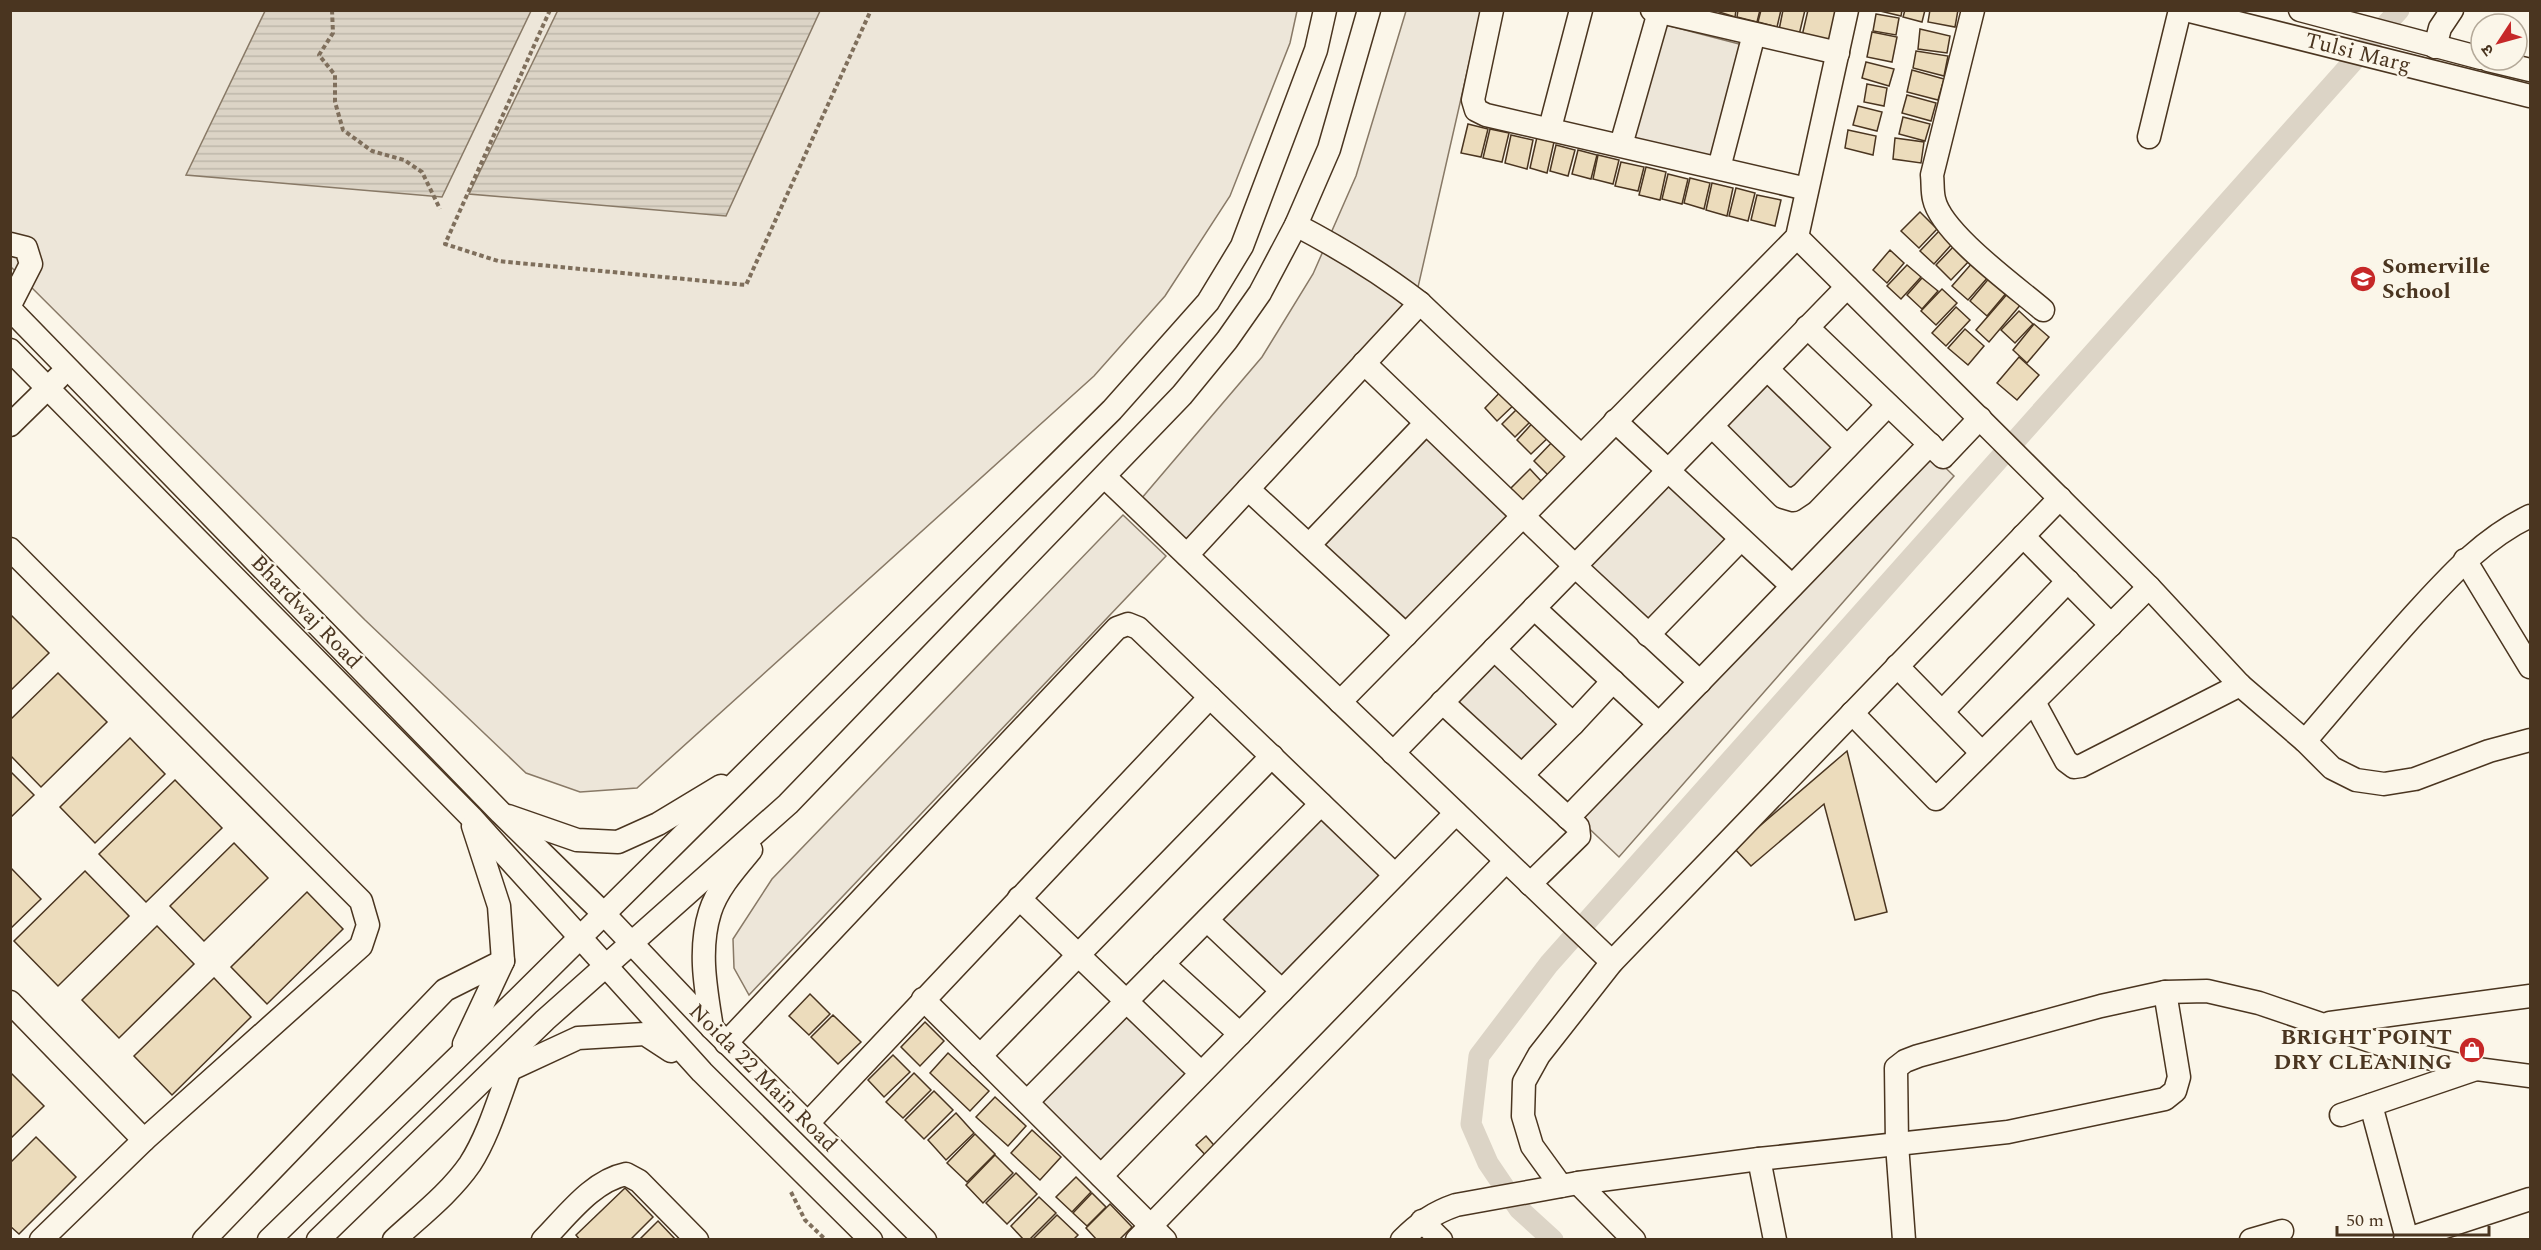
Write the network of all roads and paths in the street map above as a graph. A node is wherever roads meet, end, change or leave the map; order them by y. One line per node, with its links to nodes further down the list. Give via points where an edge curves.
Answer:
1 (332, 10): 25 (path, via 333,33 319,55 335,75 335,102 342,130 372,151 404,160 422,172)
2 (550, 10): 3 (path, via 445,244 498,261 746,285)
3 (871, 10)
4 (1325, 10): 87 (street, via 1312,60 1246,236 1208,302 1112,410)
5 (1369, 10): 26 (street, via 1329,149)
6 (1492, 10): 20 (street, via 1473,100 1476,111)
7 (1581, 10): 20 (street)
8 (1847, 10): 17 (street)
9 (1973, 10): 32 (street, via 1932,175 1934,200 1942,218 1957,235)
10 (2180, 10): 21 (street)
11 (2186, 10): 19 (street, Tulsi Marg)
12 (2300, 10): 16 (street, Tulsi Marg)
13 (2452, 10): 16 (street)
14 (1655, 11): 15 (street); 22 (street)
15 (1754, 34): 17 (street); 23 (street)
16 (2428, 46): 18 (street, Tulsi Marg)
17 (1838, 53): 24 (street)
18 (2469, 55)
19 (2530, 96)
20 (1550, 128): 22 (street)
21 (2149, 137)
22 (1621, 145): 23 (street)
23 (1719, 168): 24 (street)
24 (1808, 189): 27 (street)
25 (440, 209)
26 (1296, 225): 30 (street, via 1383,274); 49 (street, via 1260,293 1227,340)
27 (1797, 237): 29 (street); 41 (street)
28 (10, 244): 31 (street, via 26,248 31,264)
29 (1847, 286): 33 (street); 40 (street)
30 (1420, 303): 35 (street); 47 (street)
31 (10, 307): 36 (street, Bhardwaj Road)
32 (2043, 310)
33 (1807, 327): 37 (street); 39 (street)
34 (10, 350): 38 (street, Bhardwaj Road)
35 (1364, 363): 42 (street); 50 (street)
36 (69, 368): 38 (street); 91 (street, Bhardwaj Road)
37 (1767, 369): 44 (street); 46 (street)
38 (48, 388): 43 (street); 93 (street, Bhardwaj Road)
39 (1888, 405): 45 (street); 46 (street)
40 (1980, 418): 45 (street, via 1943,457); 51 (street)
41 (1615, 421): 47 (street); 48 (street)
42 (1426, 423): 52 (street); 56 (street)
43 (10, 425)
44 (1712, 426): 46 (street, via 1783,497 1793,500); 48 (street)
45 (1930, 444): 62 (street)
46 (1847, 447)
47 (1581, 456): 52 (street)
48 (1668, 471): 55 (street); 60 (street)
49 (1105, 477): 58 (street); 89 (street)
50 (1248, 489): 56 (street); 58 (street)
51 (2060, 498): 54 (street); 63 (street)
52 (1522, 516): 60 (street); 66 (street)
53 (2530, 516): 59 (street, via 2488,540)
54 (2023, 536): 61 (street); 69 (street)
55 (1741, 539): 62 (street); 67 (street)
56 (1310, 545): 66 (street)
57 (10, 549): 129 (street, via 361,902 368,925 361,946)
58 (1187, 555): 75 (street)
59 (2465, 560): 70 (street); 83 (street)
60 (1575, 566): 64 (street); 67 (street)
61 (2068, 581): 65 (street); 78 (street)
62 (1792, 586): 72 (street)
63 (2149, 587): 65 (street); 73 (street)
64 (1534, 608): 68 (street); 71 (street)
65 (2111, 625): 77 (street)
66 (1406, 634): 75 (street)
67 (1648, 635): 72 (street)
68 (1494, 649): 76 (street); 80 (street)
69 (1897, 666): 78 (street); 79 (street)
70 (2530, 667)
71 (1613, 681): 80 (street); 81 (street)
72 (1700, 682): 81 (street)
73 (2240, 685): 77 (street, via 2074,767 2066,762); 83 (street)
74 (1210, 697): 86 (street); 98 (street); 116 (street, via 1138,628 1128,624 1117,628)
75 (1340, 702): 84 (street)
76 (1442, 702): 84 (street); 88 (street)
77 (2034, 702): 85 (street)
78 (1942, 712): 85 (street)
79 (1852, 713): 85 (street, via 1936,799); 105 (street)
80 (1573, 724): 88 (street)
81 (1659, 724): 94 (street)
82 (2530, 740): 83 (street, via 2415,779 2384,784 2356,780 2332,768)
83 (2305, 741)
84 (1393, 753): 92 (street)
85 (1982, 753)
86 (1272, 756): 90 (street); 103 (street)
87 (753, 766): 91 (street, via 658,824 618,842 577,840); 99 (street)
88 (1522, 775): 94 (street)
89 (788, 804): 102 (street); 116 (street, via 729,878 711,910 703,948 705,987)
90 (1321, 804): 96 (street); 100 (street)
91 (501, 813): 99 (street, Bhardwaj Road)
92 (1456, 813): 95 (street); 96 (street)
93 (471, 817): 101 (street, Bhardwaj Road); 104 (street, via 499,906)
94 (1568, 818): 97 (street, via 1578,827 1579,836)
95 (1506, 861): 97 (street); 137 (street)
96 (1395, 875): 108 (street)
97 (1530, 884): 105 (street)
98 (1019, 898): 103 (street); 111 (street)
99 (604, 914): 101 (street); 102 (street, Noida 22 Main Road)
100 (1207, 920): 106 (street); 108 (street)
101 (578, 937): 107 (street, Noida 22 Main Road); 117 (street)
102 (630, 942): 107 (street); 116 (street, Noida 22 Main Road)
103 (1078, 955): 112 (street); 118 (street)
104 (503, 961): 117 (street); 139 (street, via 446,990)
105 (1612, 962): 133 (street, via 1539,1055 1524,1082 1523,1116 1532,1146)
106 (1163, 964): 112 (street); 115 (street)
107 (604, 966): 121 (street, Noida 22 Main Road); 124 (street)
108 (1282, 991): 115 (street)
109 (2165, 992): 114 (street, via 2207,991); 130 (street, via 1905,1060 1896,1068 1894,1080); 130 (street, via 2179,1077 2175,1091 2164,1099 2008,1132)
110 (2530, 996): 114 (street)
111 (923, 999): 118 (street); 128 (street)
112 (1126, 1001): 122 (street); 125 (street)
113 (10, 1002): 129 (street)
114 (2323, 1024): 120 (street, via 2406,1053)
115 (1240, 1034): 122 (street)
116 (719, 1036): 128 (street, Noida 22 Main Road)
117 (459, 1056): 140 (street)
118 (980, 1056): 125 (street)
119 (510, 1069): 121 (street, via 578,1038 645,1034); 124 (street); 142 (street, via 470,1164 442,1196)
120 (2477, 1069): 123 (street); 126 (street)
121 (702, 1072): 145 (street, Noida 22 Main Road)
122 (1201, 1073): 132 (street)
123 (2530, 1076)
124 (478, 1084): 141 (street)
125 (1027, 1102): 132 (street)
126 (2371, 1105): 127 (street); 153 (street)
127 (2341, 1115)
128 (808, 1123): 146 (street, Noida 22 Main Road)
129 (144, 1140): 138 (street)
130 (1897, 1144): 131 (street); 151 (street)
131 (1759, 1159): 133 (street); 150 (street)
132 (1101, 1176): 137 (street)
133 (1561, 1186): 135 (street, via 1456,1205); 149 (street)
134 (2530, 1199): 153 (street)
135 (1422, 1221): 147 (street); 148 (street)
136 (2282, 1231): 152 (street)
137 (1151, 1235)
138 (41, 1239)
139 (204, 1239)
140 (269, 1239)
141 (318, 1239)
142 (394, 1239)
143 (543, 1239): 144 (street, via 595,1188 612,1177 626,1174 639,1181)
144 (697, 1239)
145 (871, 1239)
146 (924, 1239)
147 (1402, 1239)
148 (1441, 1239)
149 (1634, 1239)
150 (1775, 1239)
151 (1904, 1239)
152 (2252, 1239)
153 (2406, 1239)

